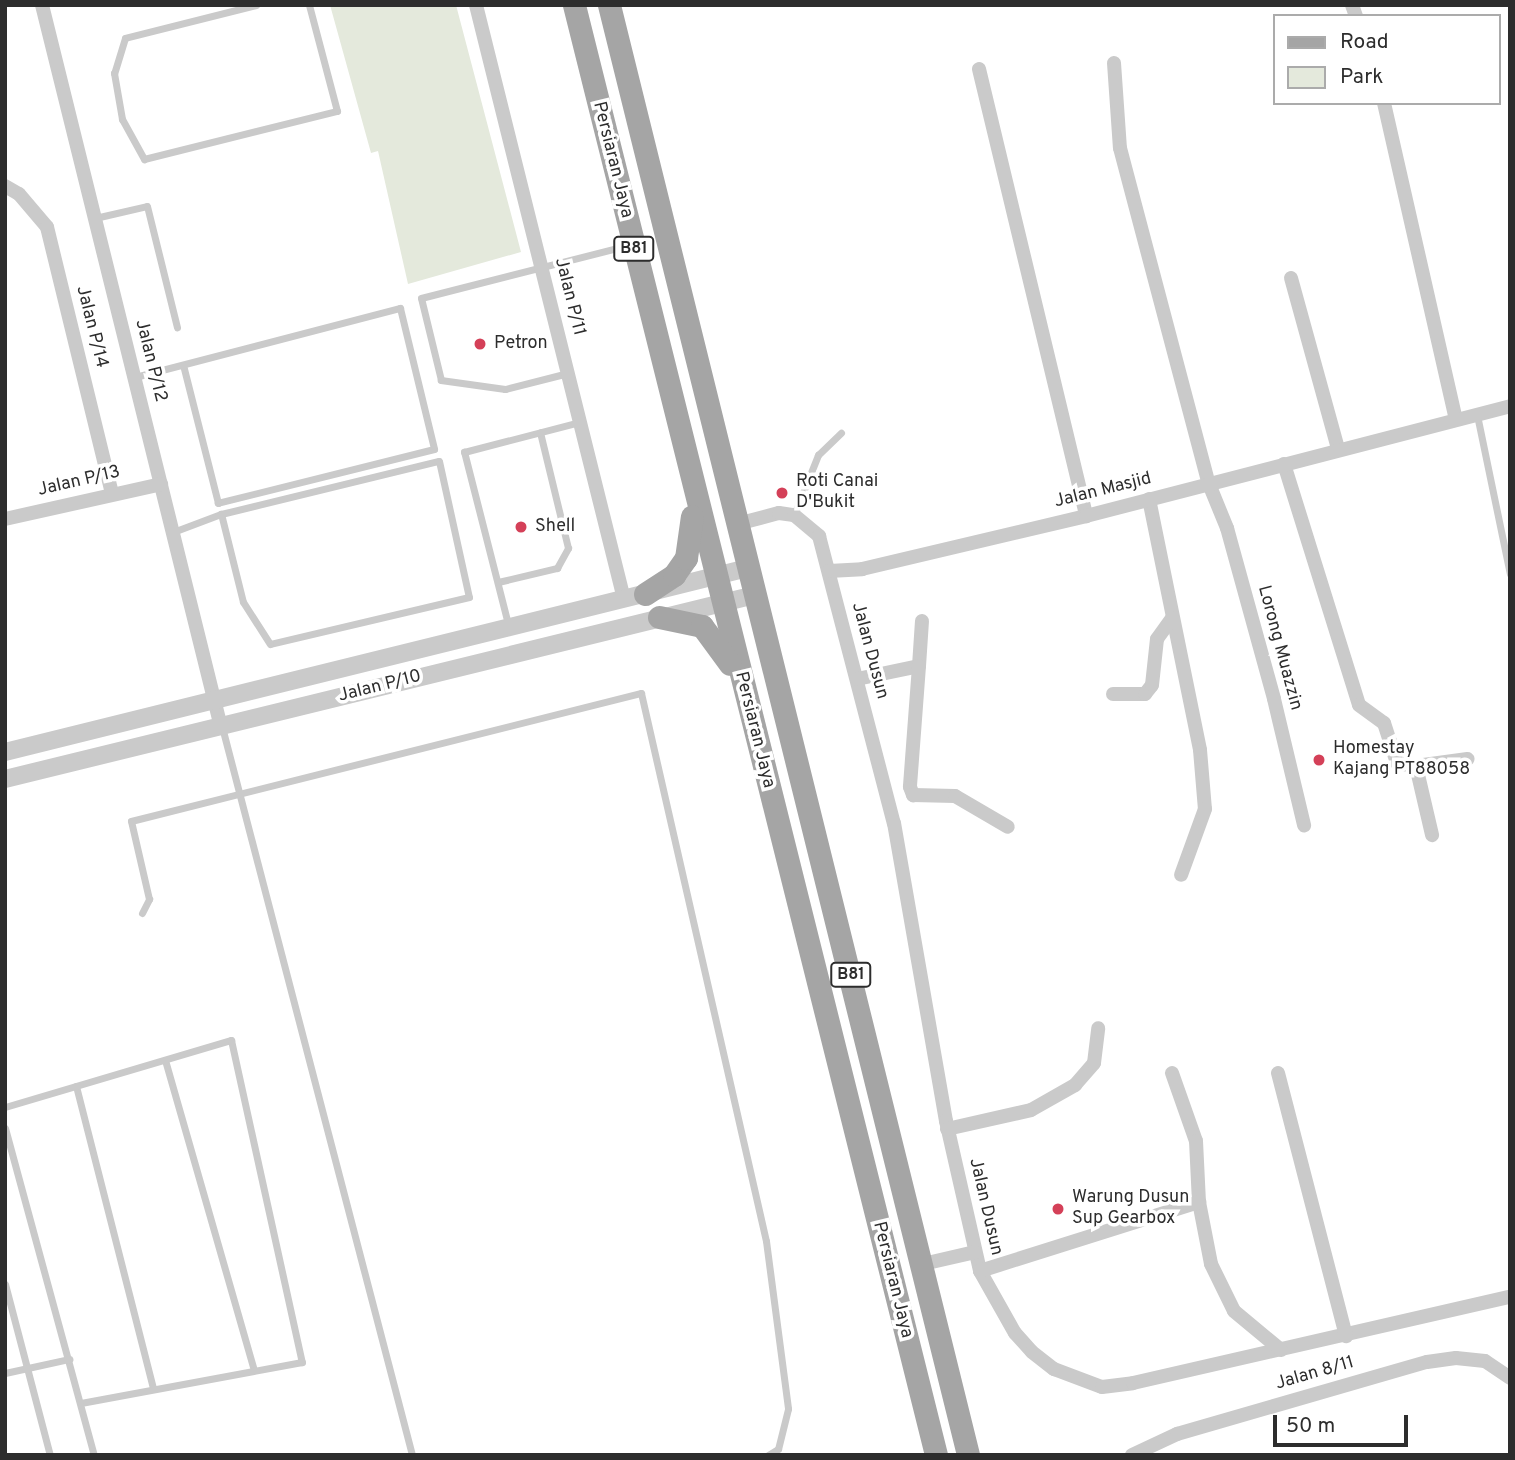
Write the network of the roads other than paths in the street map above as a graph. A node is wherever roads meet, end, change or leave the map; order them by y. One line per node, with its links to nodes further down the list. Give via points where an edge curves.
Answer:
1 (257, 5): 2 (lane, via 125,38 114,73 122,119 144,159 337,111)
2 (309, 5)
3 (476, 5): 13 (street, Jalan P/11)
4 (574, 5): 12 (main road, Persiaran Jaya / B81)
5 (609, 5): 36 (main road, Persiaran Jaya / B81)
6 (46, 6): 11 (street, Jalan P/12)
7 (1114, 64): 29 (street, Lorong Muazzin, via 1120,148)
8 (979, 69): 34 (street)
9 (1384, 105): 21 (street)
10 (5, 186): 30 (street, Jalan P/14, via 19,194 47,227)
11 (95, 219): 15 (lane, via 147,206); 18 (street, Jalan P/12)
12 (633, 244): 13 (lane); 28 (main road, Persiaran Jaya / B81)
13 (542, 267): 17 (street, Jalan P/11); 17 (lane, via 421,298 441,380 505,389)
14 (1291, 278): 25 (street)
15 (177, 327)
16 (183, 365): 16 (lane, via 400,308 434,449 218,503); 18 (lane)
17 (568, 373): 22 (street, Jalan P/11)
18 (134, 377): 27 (street, Jalan P/12)
19 (1510, 406): 20 (street, Jalan Masjid)
20 (1477, 414): 21 (street, Jalan Masjid); 40 (lane)
21 (1456, 419): 25 (street, Jalan Masjid)
22 (580, 422): 23 (lane); 44 (street, Jalan P/11)
23 (540, 432): 42 (lane, via 568,548 557,568); 42 (lane, via 464,452)
24 (841, 433): 33 (lane, via 818,455)
25 (1338, 449): 26 (street, Jalan Masjid)
26 (1283, 464): 29 (street, Jalan Masjid); 58 (street, via 1359,705 1384,723 1397,763)
27 (161, 484): 30 (street, Jalan P/13); 37 (street, Jalan P/12)
28 (692, 484): 41 (main road, Persiaran Jaya / B81); 44 (main road, via 692,539 686,558 674,575)
29 (1209, 484): 31 (street, Jalan Masjid); 61 (street, Lorong Muazzin, via 1227,528)
30 (112, 494): 35 (street, Jalan P/13)
31 (1149, 499): 34 (street, Jalan Masjid); 47 (street)
32 (221, 514): 32 (lane, via 439,461 469,597 270,644 243,602); 37 (lane)
33 (794, 514): 36 (street, via 779,513); 39 (street, via 819,536)
34 (1086, 516): 39 (street, Jalan Masjid, via 862,569)
35 (5, 519)
36 (737, 524): 38 (main road, Persiaran Jaya / B81)
37 (173, 532): 54 (street, Jalan P/12)
38 (748, 568): 41 (street, Jalan P/10); 43 (main road, Persiaran Jaya / B81)
39 (828, 571): 51 (street, Jalan Dusun)
40 (1510, 574)
41 (714, 577): 44 (street, Jalan P/10); 45 (main road, Persiaran Jaya / B81)
42 (498, 582): 49 (lane)
43 (755, 595): 45 (street, Jalan P/10); 76 (main road, Persiaran Jaya / B81)
44 (635, 596): 49 (street, Jalan P/10)
45 (721, 603): 46 (street, Jalan P/10); 52 (main road, Persiaran Jaya / B81)
46 (659, 617): 52 (main road, via 702,626); 55 (street, Jalan P/10)
47 (1172, 618): 53 (street, via 1157,639 1152,685 1145,694); 64 (street, via 1200,750 1205,809)
48 (922, 621): 50 (street)
49 (510, 628): 54 (street, Jalan P/10)
50 (919, 666): 51 (street); 62 (street, via 913,795 956,796)
51 (857, 679): 73 (street, Jalan Dusun, via 894,823)
52 (741, 681): 93 (main road, Persiaran Jaya / B81)
53 (1114, 694)
54 (215, 700): 55 (street, Jalan P/12); 56 (street, Jalan P/10)
55 (221, 727): 59 (street, Jalan P/10); 60 (lane)
56 (5, 752)
57 (1468, 759): 58 (street)
58 (1416, 766): 63 (street)
59 (5, 779)
60 (238, 795): 65 (lane, via 131,821 149,899); 91 (lane); 92 (lane, via 641,693 766,1241 788,1409 778,1449)
61 (1304, 825)
62 (1008, 827)
63 (1432, 835)
64 (1181, 875)
65 (142, 913)
66 (1098, 1028): 73 (street, via 1094,1063 1075,1085 1031,1110)
67 (165, 1060): 70 (lane); 84 (lane); 84 (lane, via 231,1040 302,1362)
68 (1172, 1073): 74 (street, via 1196,1141)
69 (1278, 1073): 80 (street)
70 (76, 1086): 71 (lane); 87 (lane)
71 (5, 1107)
72 (5, 1128): 82 (lane)
73 (947, 1129): 75 (street, Jalan Dusun)
74 (1199, 1202): 77 (street); 81 (street, via 1211,1264 1234,1311)
75 (975, 1252): 76 (street); 77 (street, Jalan Dusun)
76 (923, 1264): 94 (main road, Persiaran Jaya / B81)
77 (980, 1271): 81 (street, Jalan Dusun, via 1015,1333 1032,1352 1054,1369 1102,1387)
78 (5, 1284): 83 (lane)
79 (1510, 1297): 80 (street, Jalan Dusun)
80 (1346, 1336): 81 (street, Jalan Dusun)
81 (1281, 1350)
82 (69, 1359): 83 (lane); 88 (lane)
83 (27, 1368): 85 (lane); 89 (lane)
84 (254, 1370): 87 (lane)
85 (5, 1373)
86 (1510, 1378): 95 (street, Jalan 8/11, via 1485,1361 1427,1362 1177,1434)
87 (153, 1388): 88 (lane)
88 (81, 1403): 90 (lane)
89 (50, 1455)
90 (94, 1455)
91 (412, 1455)
92 (768, 1455)
93 (936, 1455)
94 (968, 1455)
95 (1132, 1455)

